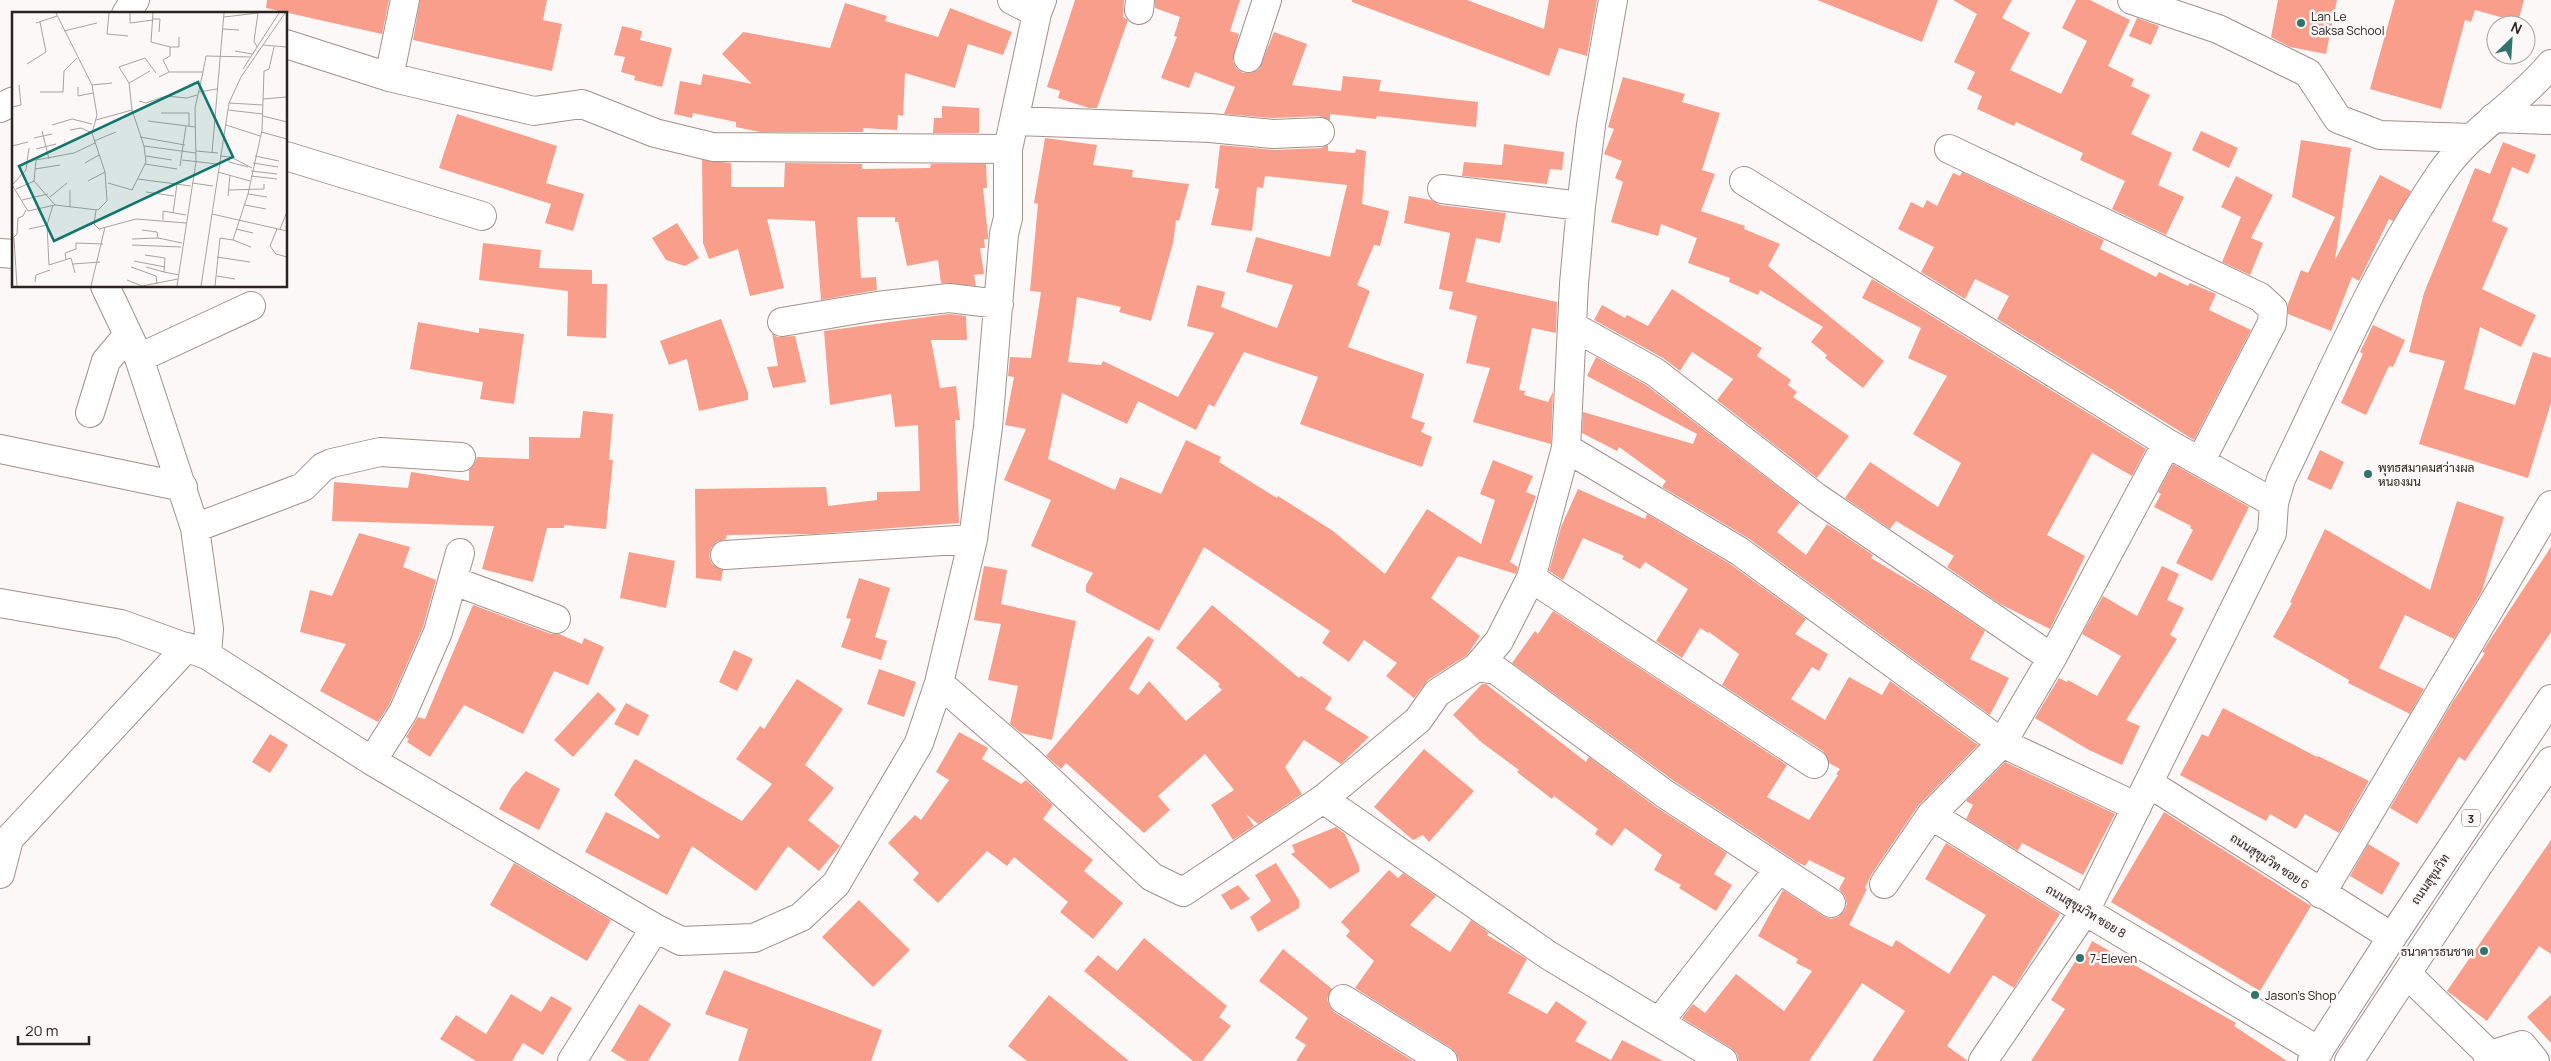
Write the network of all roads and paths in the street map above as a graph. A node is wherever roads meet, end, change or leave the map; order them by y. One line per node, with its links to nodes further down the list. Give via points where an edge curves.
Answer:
1 (135, 0): 8 (street)
2 (405, 0): 12 (street)
3 (1012, 0): 7 (street)
4 (1267, 0): 10 (street)
5 (1613, 0): 25 (street)
6 (2132, 0): 19 (street, via 2218,30 2308,74 2338,119 2380,135)
7 (1040, 6): 16 (street)
8 (127, 12)
9 (288, 45): 12 (street)
10 (1248, 58)
11 (2551, 64): 15 (street)
12 (389, 77): 20 (street, via 534,112 582,104 655,133 713,147)
13 (12, 103): 14 (street)
14 (0, 108)
15 (2493, 118): 17 (street); 19 (street)
16 (1014, 120): 18 (street, via 1210,128 1273,134); 20 (street)
17 (2551, 120)
18 (1320, 132)
19 (2471, 138): 40 (street, via 2442,172 2375,282 2281,479)
20 (1008, 148): 28 (street, via 1008,218)
21 (1949, 149): 38 (street, via 2260,297 2273,309 2272,323)
22 (288, 157): 26 (street)
23 (1744, 181): 34 (street)
24 (1442, 189): 25 (street)
25 (1580, 206): 31 (street)
26 (482, 216)
27 (106, 288): 32 (street)
28 (999, 304): 30 (street, via 949,298); 43 (street, via 988,427)
29 (251, 306): 32 (street)
30 (782, 322)
31 (1574, 327): 35 (street); 51 (street, via 1656,372 1816,497)
32 (134, 346): 33 (street, via 106,361); 39 (street)
33 (90, 413)
34 (2168, 443): 38 (street); 51 (street)
35 (1566, 448): 46 (street); 55 (street, ถนนสุขุมวิท ซอย 6, via 1739,552)
36 (0, 449): 39 (street)
37 (461, 457): 42 (street, via 380,452 332,463 323,467 303,487)
38 (2201, 460): 40 (street)
39 (183, 487): 42 (street)
40 (2274, 503): 59 (street, via 2272,533)
41 (2551, 505): 66 (street)
42 (195, 528): 50 (street, via 209,629)
43 (973, 539): 45 (street); 53 (street)
44 (460, 553): 47 (street)
45 (725, 555)
46 (1531, 578): 52 (street, via 1499,641); 58 (street)
47 (454, 581): 49 (street); 56 (street, via 438,632 403,712)
48 (0, 603): 50 (street, via 121,624)
49 (556, 619)
50 (197, 651): 56 (street); 62 (street)
51 (2052, 658): 55 (street)
52 (1477, 666): 60 (street, via 1438,693 1418,720); 63 (street, via 1496,670 1665,794)
53 (939, 683): 60 (street, via 1028,760 1152,877 1183,892); 69 (street, via 914,752 836,884 801,917 754,938 681,941)
54 (2551, 700): 70 (street, ถนนสุขุมวิท / 3)
55 (2002, 743): 59 (street, ถนนสุขุมวิท ซอย 6); 61 (street)
56 (372, 761): 69 (street)
57 (2551, 761): 71 (street)
58 (1814, 764)
59 (2143, 796): 66 (street, ถนนสุขุมวิท ซอย 6); 68 (street)
60 (1322, 799): 73 (street, via 1548,955)
61 (1931, 816): 65 (street); 68 (street, ถนนสุขุมวิท ซอย 8)
62 (4, 838): 64 (street)
63 (1778, 870): 67 (street); 73 (street)
64 (0, 874)
65 (1884, 884)
66 (2322, 894): 70 (street, ถนนสุขุมวิท ซอย 6)
67 (1831, 903)
68 (2085, 912): 74 (street, ถนนสุขุมวิท ซอย 8); 79 (street)
69 (655, 928): 76 (street)
70 (2392, 937): 74 (street, ถนนสุขุมวิท / 3)
71 (2407, 974): 75 (street); 80 (street)
72 (1343, 999): 77 (street)
73 (1659, 1022): 78 (street)
74 (2316, 1056)
75 (2489, 1058): 81 (street, via 2522,1046)
76 (572, 1061)
77 (1443, 1061)
78 (1722, 1061)
79 (1983, 1061)
80 (2349, 1061)
81 (2535, 1061)

